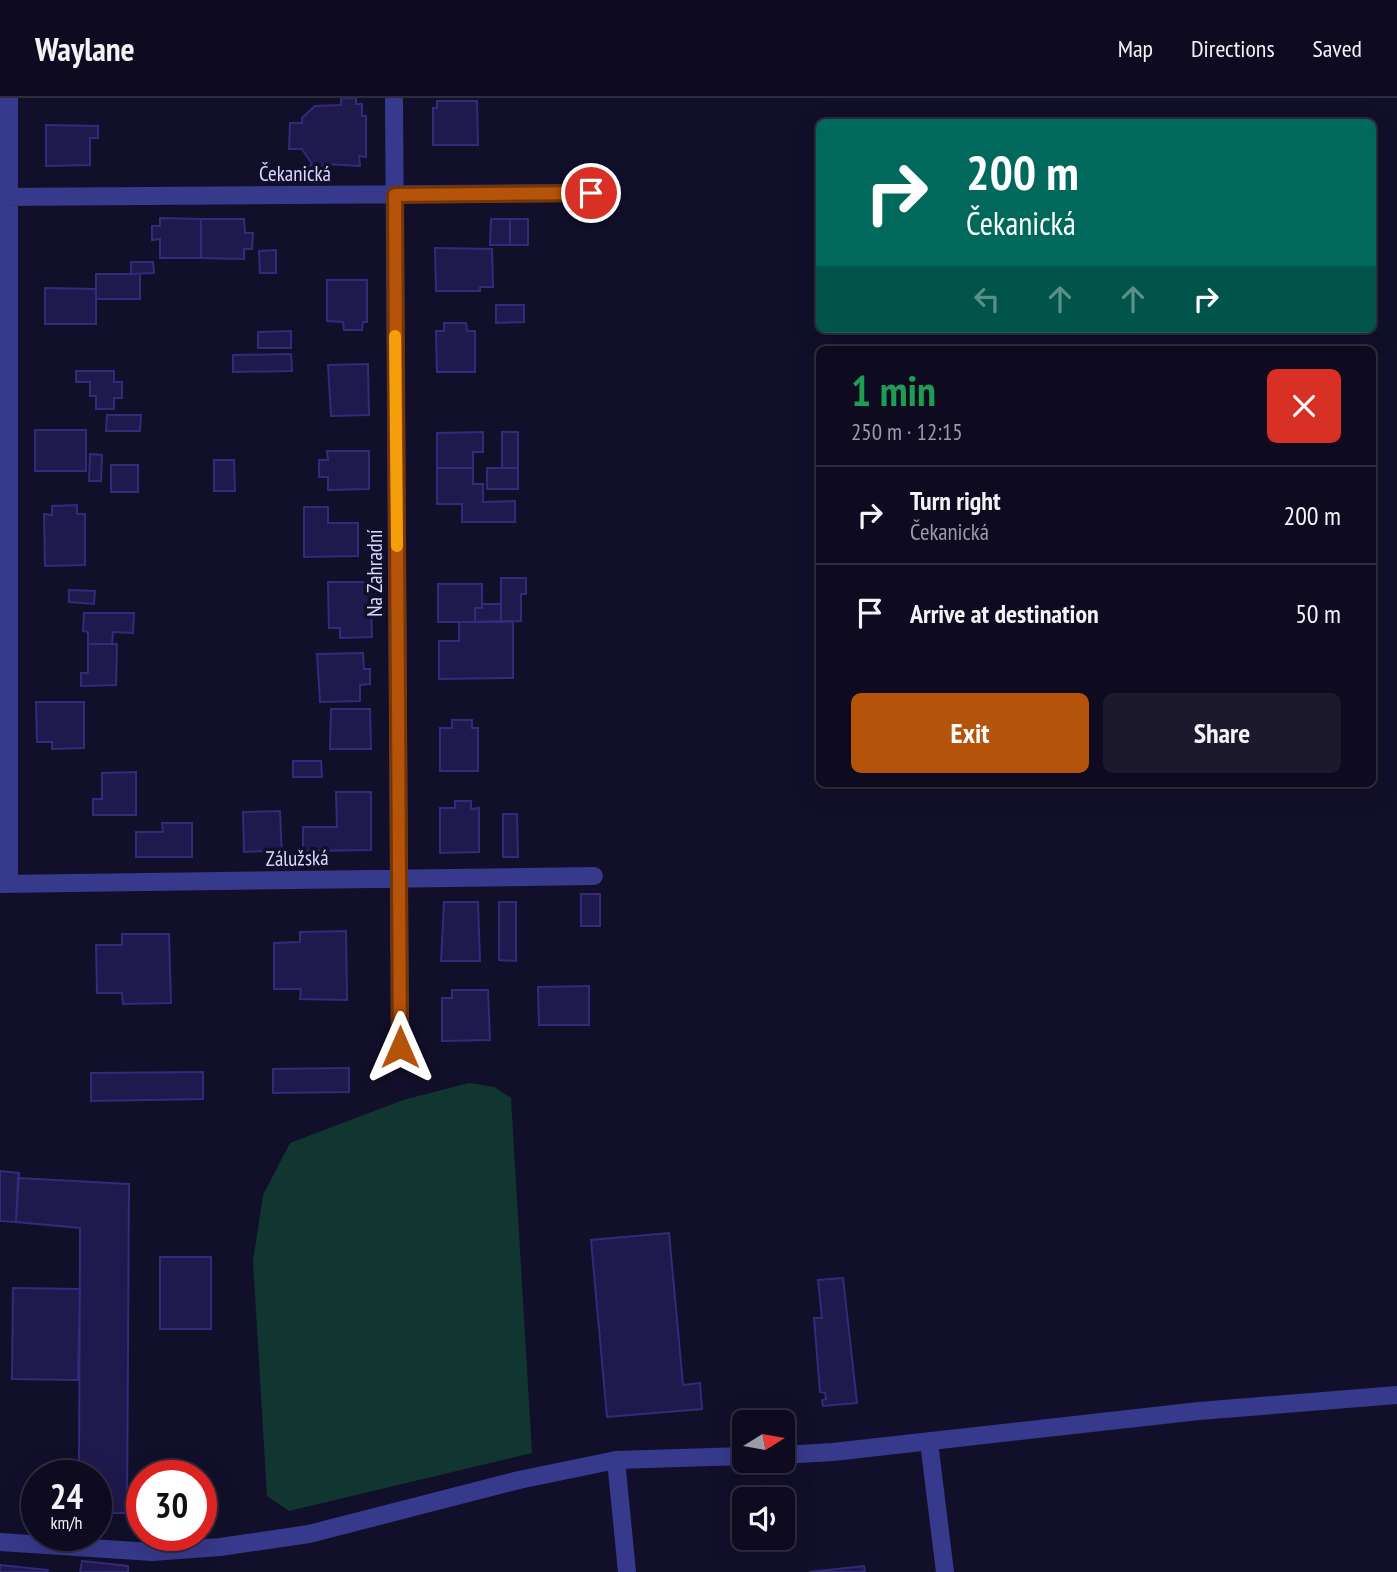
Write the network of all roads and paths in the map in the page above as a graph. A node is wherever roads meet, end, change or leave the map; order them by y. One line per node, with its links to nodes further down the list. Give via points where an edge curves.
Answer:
1 (9, 98): 5 (street)
2 (394, 98): 4 (street, Na Zahradní)
3 (591, 193): 4 (street, Čekanická)
4 (395, 195): 5 (street, Čekanická); 7 (street, Na Zahradní)
5 (4, 197): 8 (street)
6 (594, 876): 7 (street, Zálužská)
7 (399, 880): 8 (street, Zálužská); 9 (street, Na Zahradní)
8 (4, 884)
9 (400, 1047)
10 (1397, 1395): 11 (street)
11 (929, 1441): 12 (street); 17 (street)
12 (795, 1454)
13 (732, 1456): 14 (street)
14 (615, 1460): 15 (street, via 309,1534 243,1544 152,1552); 16 (street)
15 (0, 1542)
16 (627, 1572)
17 (945, 1572)

